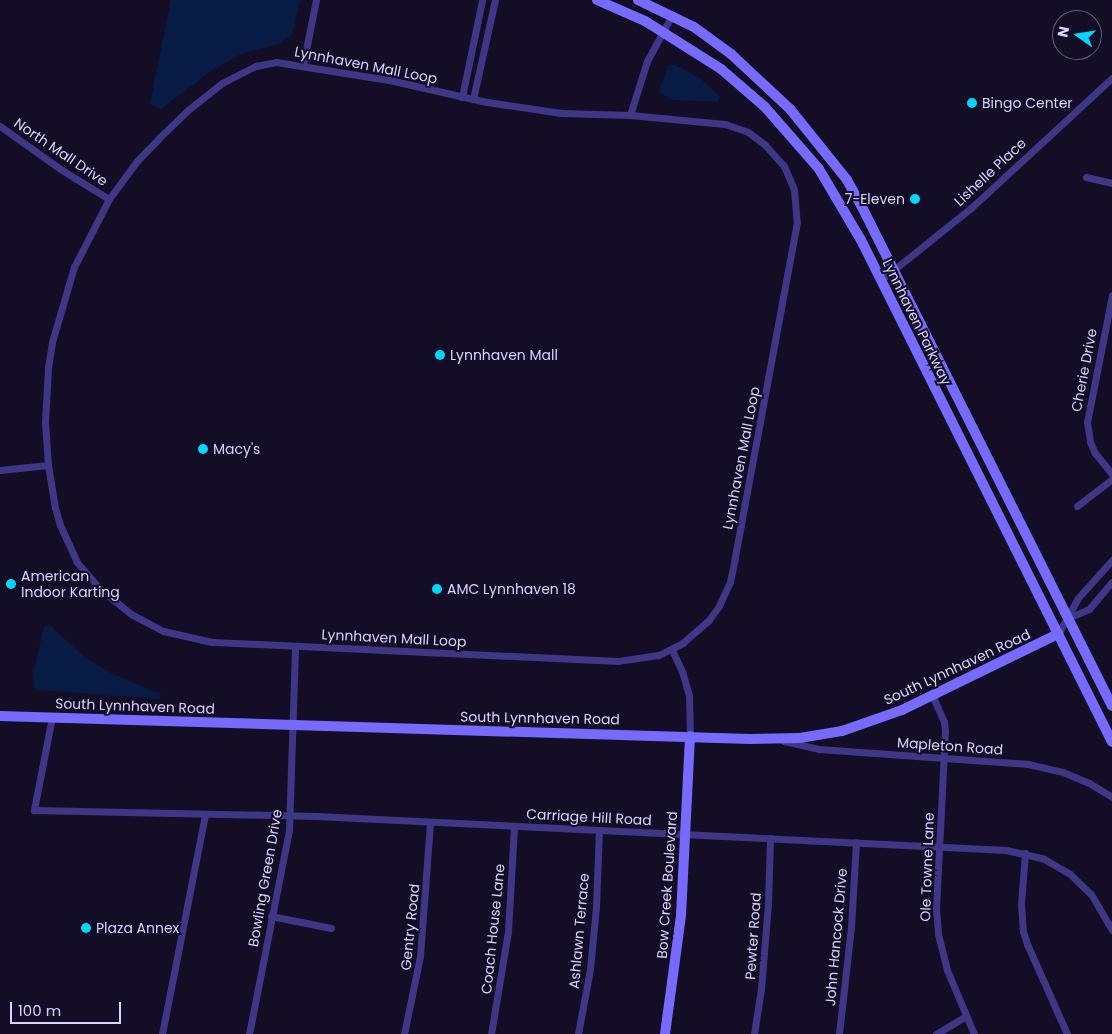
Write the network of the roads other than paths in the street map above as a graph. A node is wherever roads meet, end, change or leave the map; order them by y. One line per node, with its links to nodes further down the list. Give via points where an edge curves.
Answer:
1 (316, 0): 8 (street)
2 (482, 0): 10 (street)
3 (495, 0): 11 (street)
4 (597, 0): 7 (main road, Lynnhaven Parkway)
5 (638, 0): 6 (main road, Lynnhaven Parkway)
6 (672, 15): 7 (street); 17 (main road, Lynnhaven Parkway, via 712,38 811,132 861,205)
7 (662, 31): 12 (street, via 642,74); 18 (main road, Lynnhaven Parkway, via 721,68 785,128 833,190)
8 (303, 65): 10 (street, Lynnhaven Mall Loop); 16 (street, Lynnhaven Mall Loop, via 285,62 265,64 222,83 188,110 137,160)
9 (1112, 78): 17 (street, Lishelle Place, via 977,202)
10 (462, 96): 11 (street, Lynnhaven Mall Loop)
11 (473, 99): 12 (street, Lynnhaven Mall Loop, via 560,113)
12 (630, 115): 30 (street, Lynnhaven Mall Loop, via 726,124 745,130 765,145 784,166 796,202 797,222 730,582 722,602 709,620 695,635)
13 (0, 126): 16 (street, North Mall Drive)
14 (1086, 177): 15 (street)
15 (1112, 183)
16 (109, 199): 20 (street, Lynnhaven Mall Loop, via 74,267 52,342 45,402)
17 (893, 271): 18 (street, Lishelle Place); 27 (main road, Lynnhaven Parkway)
18 (880, 280): 28 (main road, Lynnhaven Parkway)
19 (1112, 295): 22 (street, Cherie Drive, via 1087,422 1095,453)
20 (48, 465): 21 (street); 29 (street, Lynnhaven Mall Loop, via 55,508 68,544 88,576 114,602 163,630 194,639)
21 (0, 470)
22 (1112, 474)
23 (1112, 479): 24 (street)
24 (1077, 506)
25 (1112, 560): 27 (street, via 1078,598)
26 (1112, 582): 27 (street, via 1089,609)
27 (1068, 618): 28 (street); 32 (main road, Lynnhaven Parkway)
28 (1058, 634): 31 (main road, South Lynnhaven Road); 38 (main road, Lynnhaven Parkway)
29 (295, 646): 30 (street, Lynnhaven Mall Loop, via 618,662); 35 (street, Bowling Green Drive)
30 (672, 650): 36 (street, via 689,695)
31 (933, 697): 37 (main road, South Lynnhaven Road, via 842,731); 39 (street, Ole Towne Lane, via 944,722)
32 (1112, 706)
33 (0, 716): 34 (main road, South Lynnhaven Road)
34 (52, 717): 35 (main road, South Lynnhaven Road); 41 (street, Carriage Hill Road, via 34,810)
35 (293, 724): 36 (main road, South Lynnhaven Road); 42 (street, Bowling Green Drive)
36 (690, 736): 37 (main road, South Lynnhaven Road); 46 (main road, Bow Creek Boulevard)
37 (781, 740): 39 (street, Mapleton Road, via 819,749)
38 (1112, 742)
39 (944, 758): 40 (street, Mapleton Road, via 1028,764 1063,772); 49 (street, Ole Towne Lane)
40 (1112, 797)
41 (205, 814): 42 (street, Carriage Hill Road); 55 (street)
42 (290, 815): 43 (street, Carriage Hill Road); 51 (street, Bowling Green Drive)
43 (430, 822): 44 (street, Carriage Hill Road); 57 (street, Gentry Road, via 420,956)
44 (514, 826): 45 (street, Carriage Hill Road); 58 (street, Coach House Lane, via 508,931)
45 (598, 830): 46 (street, Carriage Hill Road); 59 (street, Ashlawn Terrace, via 590,969)
46 (685, 834): 47 (street, Carriage Hill Road); 60 (main road, Bow Creek Boulevard, via 677,953)
47 (770, 838): 48 (street, Carriage Hill Road); 61 (street, Pewter Road, via 761,989)
48 (856, 842): 49 (street, Carriage Hill Road); 62 (street, John Hancock Drive, via 851,927)
49 (940, 846): 50 (street, Carriage Hill Road); 54 (street, Ole Towne Lane, via 936,909 938,934 946,970)
50 (1025, 853): 53 (street, Carriage Hill Road, via 1058,866 1081,883); 65 (street, via 1021,904 1027,944)
51 (271, 916): 52 (street); 56 (street, Bowling Green Drive)
52 (331, 928)
53 (1112, 930)
54 (966, 1016): 63 (street); 64 (street, Ole Towne Lane)
55 (162, 1034)
56 (249, 1034)
57 (404, 1034)
58 (492, 1034)
59 (578, 1034)
60 (665, 1034)
61 (754, 1034)
62 (839, 1034)
63 (936, 1034)
64 (974, 1034)
65 (1067, 1034)

